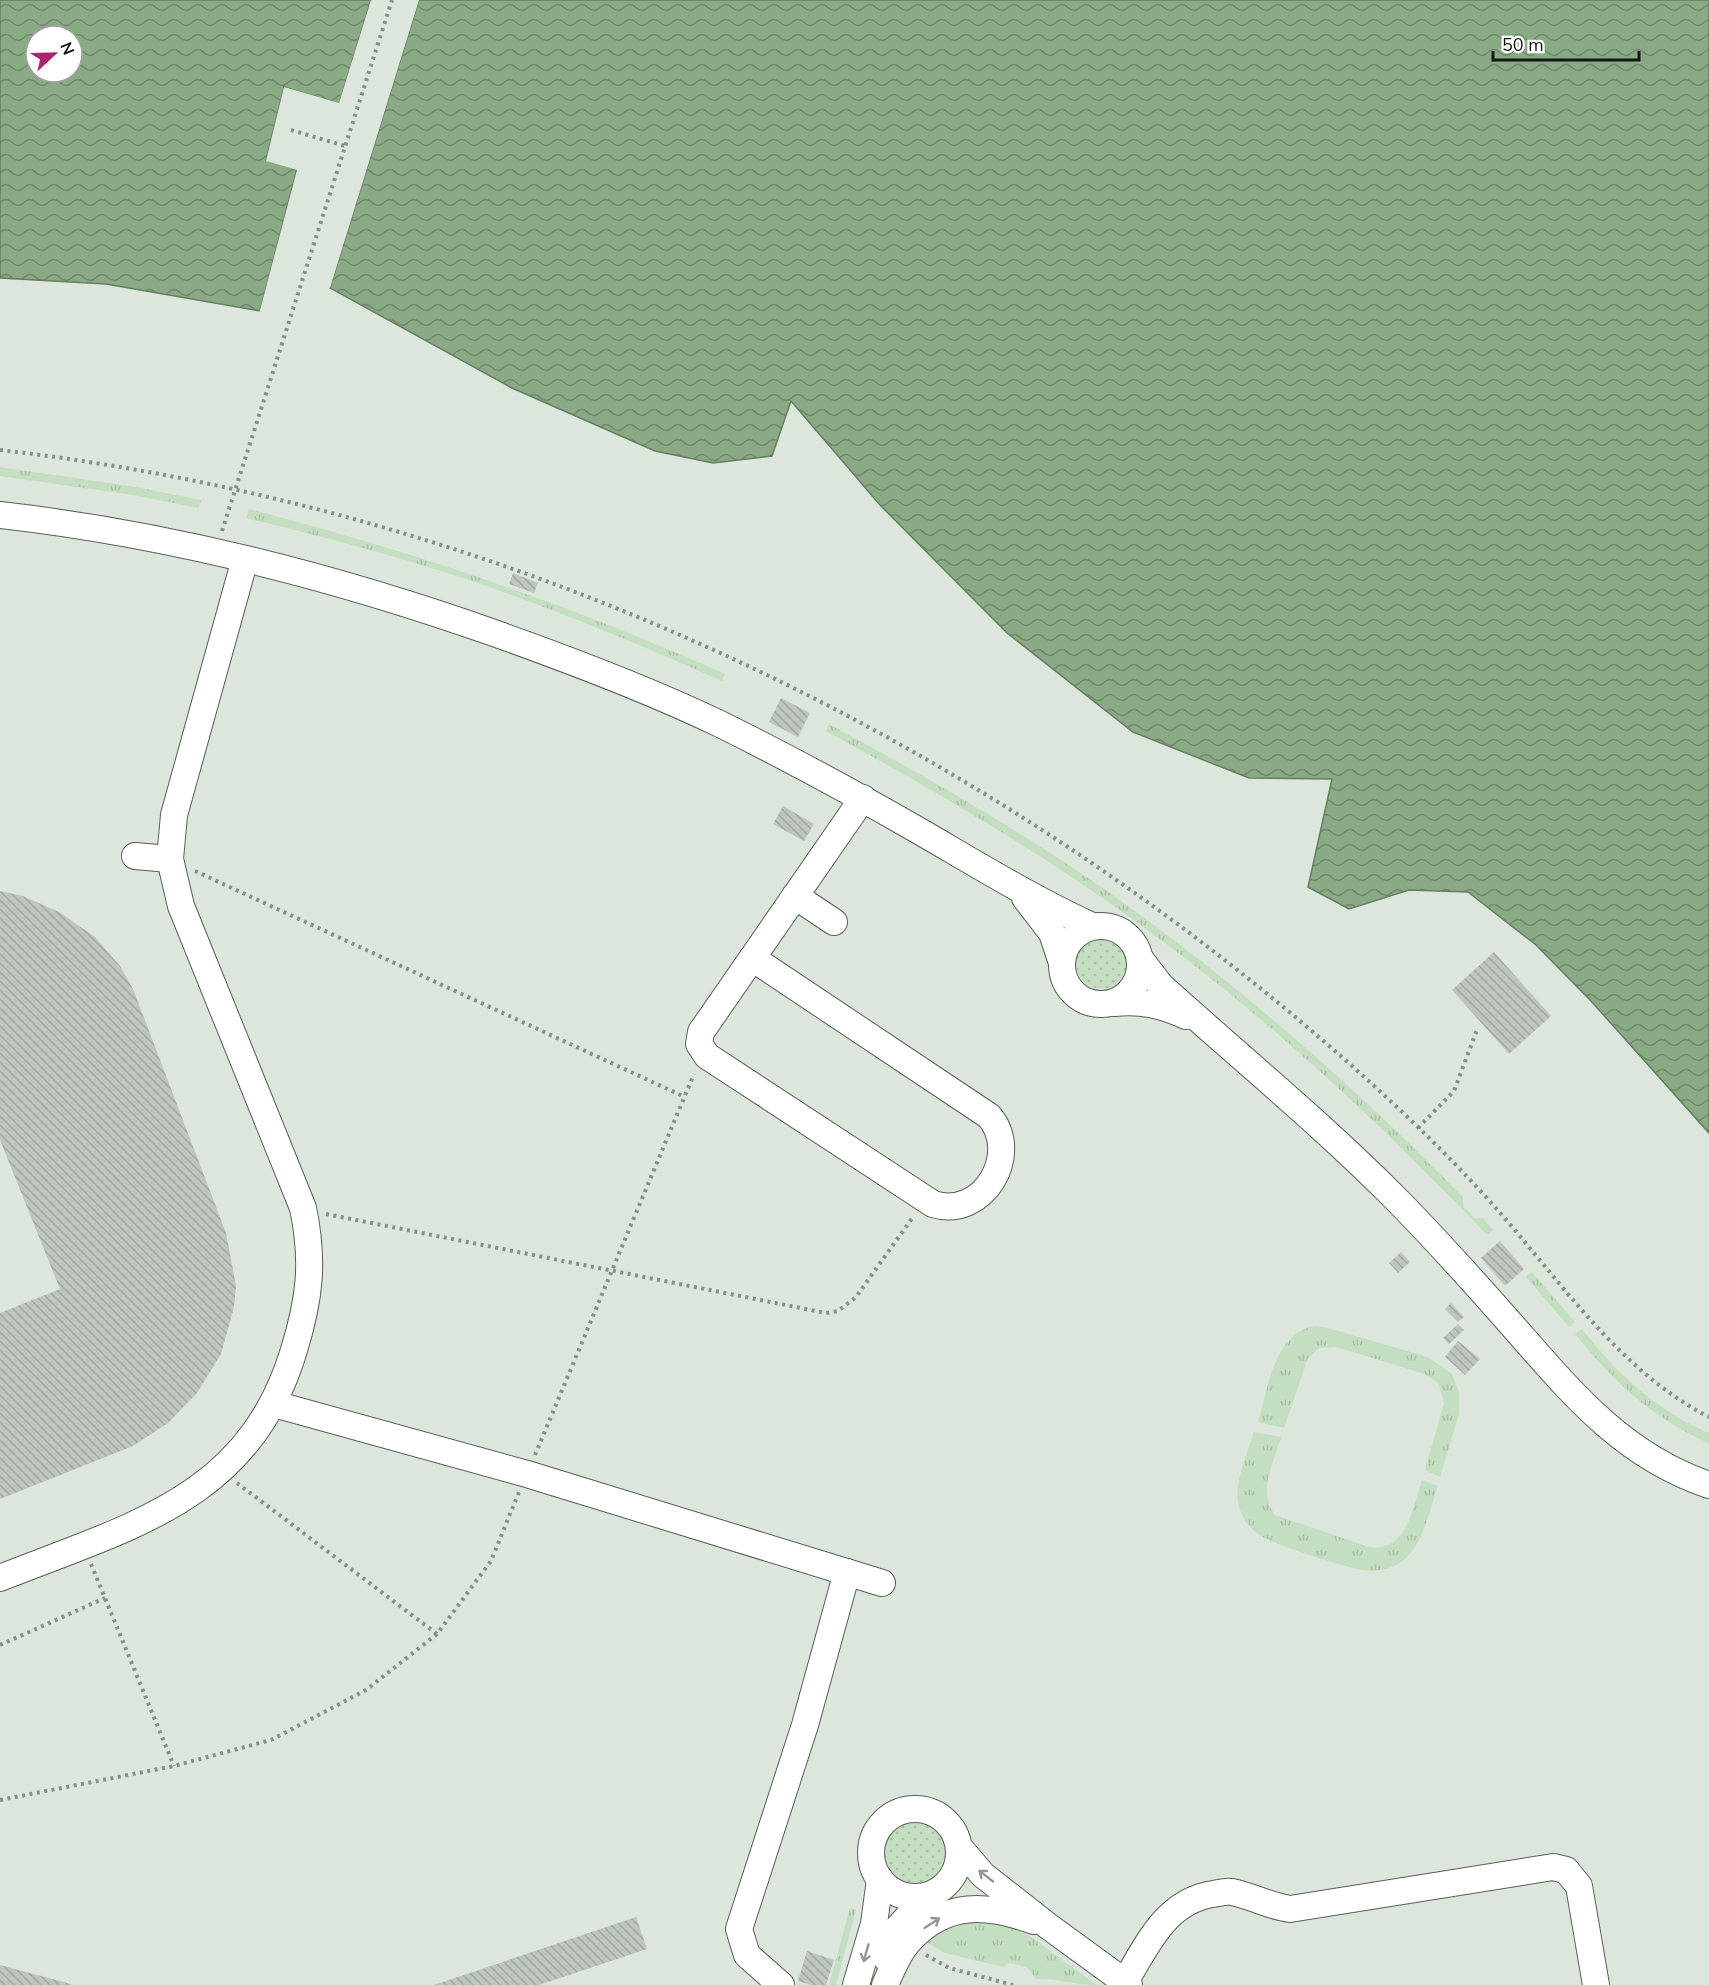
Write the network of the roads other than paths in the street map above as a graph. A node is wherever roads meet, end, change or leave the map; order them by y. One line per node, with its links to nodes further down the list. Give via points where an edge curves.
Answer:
1 (0, 515): 2 (street)
2 (245, 560): 3 (street, via 400,600 597,669 718,723); 5 (street, via 174,815)
3 (863, 798): 6 (street); 7 (street)
4 (135, 856): 5 (street)
5 (170, 859): 15 (street, via 181,906 303,1208 310,1241 309,1291 291,1362)
6 (1017, 889): 9 (street); 12 (street, via 1038,910 1052,933)
7 (795, 896): 8 (street); 10 (street)
8 (834, 922)
9 (1092, 926): 11 (street, via 1105,925 1124,933 1137,947); 12 (street, via 1071,939)
10 (752, 958): 10 (street, via 980,1109 996,1125 1001,1157 984,1192 956,1206 940,1206 707,1056 699,1044 701,1032)
11 (1141, 960): 13 (street, via 1135,986); 14 (street, via 1161,986)
12 (1062, 963): 13 (street, via 1069,987 1078,997 1089,1003)
13 (1114, 1003): 14 (street, via 1136,1000 1164,1006)
14 (1203, 1023): 16 (street, via 1393,1196 1579,1401 1622,1441 1661,1465)
15 (274, 1404): 17 (street, via 526,1474); 18 (street, via 253,1437 223,1471 197,1491 166,1510)
16 (1709, 1485)
17 (847, 1572): 19 (street); 25 (street, via 805,1725 740,1929 747,1955)
18 (0, 1578)
19 (882, 1583)
20 (959, 1847): 21 (street, via 956,1835 938,1815 912,1809 899,1812 883,1824 873,1841 872,1861); 22 (street, via 951,1879 936,1893); 23 (street, one-way to 20, via 983,1875)
21 (880, 1879): 22 (street, via 900,1895); 26 (street, one-way to 26, via 874,1924)
22 (926, 1896): 27 (street, via 894,1932)
23 (1048, 1926): 24 (street); 27 (street, one-way to 23, via 909,1941 935,1920 957,1911 982,1907 1007,1911)
24 (1127, 1983): 28 (street, via 1170,1913 1204,1895 1229,1891 1290,1909 1552,1867 1566,1870 1579,1886)
25 (781, 1985)
26 (856, 1985)
27 (883, 1985)
28 (1596, 1985)

